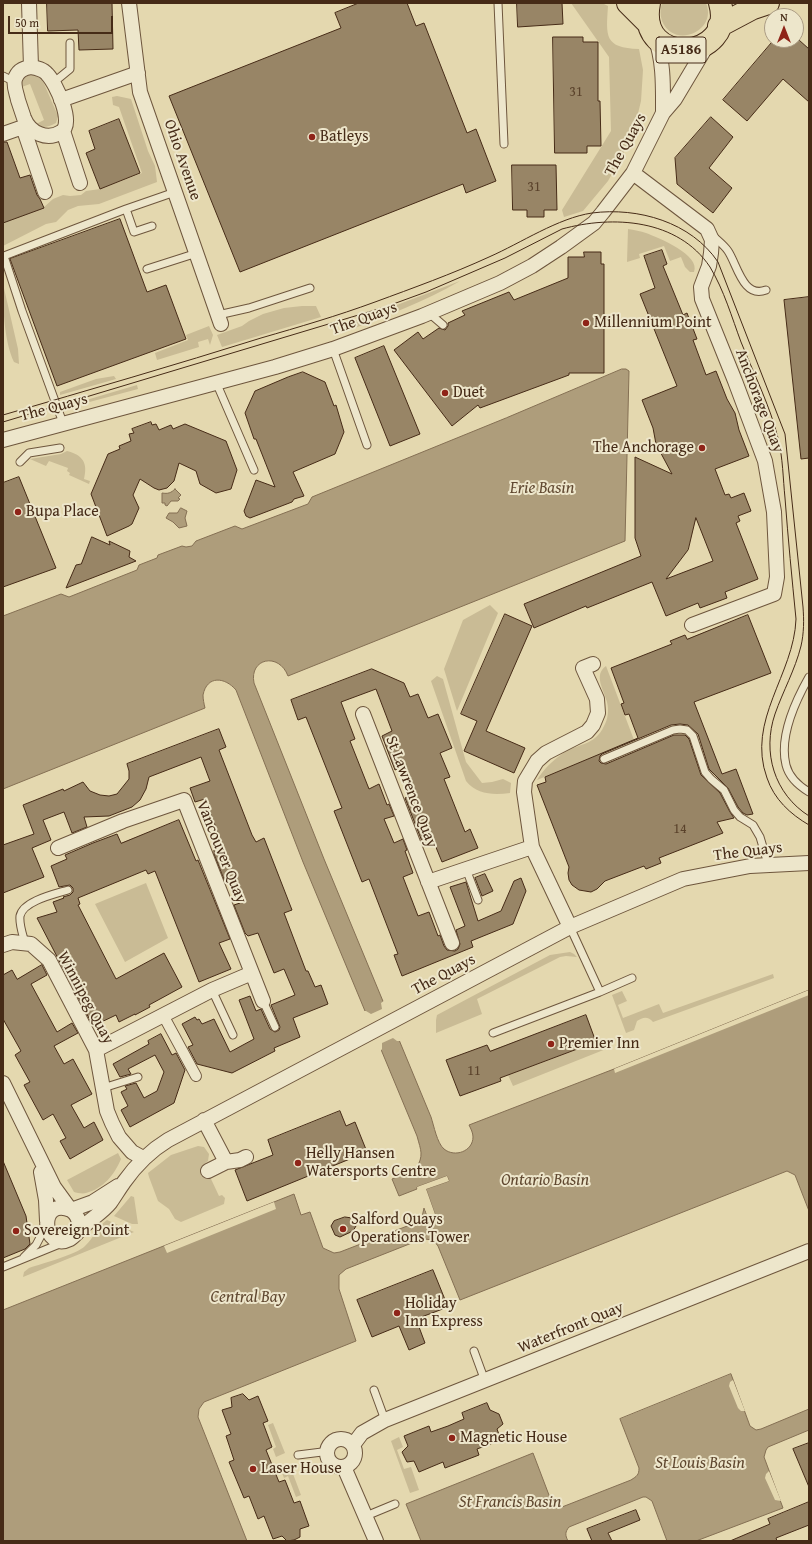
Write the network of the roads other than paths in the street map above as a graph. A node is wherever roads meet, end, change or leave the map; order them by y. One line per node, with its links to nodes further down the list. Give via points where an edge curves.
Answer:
1 (29, 3): 10 (street)
2 (129, 3): 11 (street, Ohio Avenue)
3 (498, 3): 19 (lane)
4 (628, 3): 7 (main road, A5186)
5 (720, 3): 8 (main road, A5186, via 722,17)
6 (768, 3): 8 (main road, A5186, via 753,8)
7 (651, 21): 8 (main road, A5186, via 668,47 681,50 704,46); 15 (street, The Quays, via 659,48)
8 (715, 33): 15 (street, The Quays, via 675,99)
9 (70, 43): 12 (lane, via 70,69)
10 (31, 67): 12 (street, via 43,71); 13 (street, via 21,70)
11 (138, 73): 14 (street); 23 (street, Ohio Avenue, via 140,92)
12 (53, 83): 14 (street)
13 (9, 85): 16 (street)
14 (61, 100): 17 (street, via 66,110 66,126)
15 (663, 113): 20 (street, The Quays)
16 (25, 125): 17 (street, via 42,136 55,136); 18 (street); 22 (street)
17 (63, 131): 21 (street)
18 (3, 134)
19 (504, 144)
20 (634, 173): 26 (street); 31 (street, The Quays, via 594,223 561,247 500,283)
21 (80, 183)
22 (45, 192)
23 (175, 192): 24 (lane); 27 (street, Ohio Avenue)
24 (126, 209): 25 (lane, via 134,232); 36 (lane, via 4,256)
25 (152, 226)
26 (707, 229): 30 (lane, via 728,250 742,280 750,289 760,292); 42 (street, Anchorage Quay, via 712,240 709,266 701,287 702,299 765,461 774,512 777,577 774,594)
27 (197, 253): 28 (lane); 32 (street, Ohio Avenue)
28 (147, 269)
29 (310, 288): 32 (lane)
30 (766, 290)
31 (429, 313): 33 (lane); 34 (street, The Quays)
32 (220, 320)
33 (443, 326)
34 (333, 349): 35 (street, The Quays); 38 (lane)
35 (216, 382): 36 (street, The Quays); 41 (lane)
36 (63, 423): 37 (street, The Quays)
37 (3, 440)
38 (367, 445)
39 (60, 448): 40 (lane, via 29,453)
40 (20, 462)
41 (254, 470)
42 (692, 625)
43 (588, 666): 48 (street, via 597,699 598,713 593,725 587,732 546,753 537,761 525,781 524,802)
44 (809, 677): 47 (lane, via 789,721 785,745 786,765 794,781)
45 (364, 714): 53 (street, St Lawrence Quay)
46 (604, 759): 51 (lane, via 673,730 687,730 693,736 705,772 724,790 740,817 753,825 760,837)
47 (809, 792)
48 (532, 847): 52 (street); 56 (street)
49 (58, 848): 60 (street, Vancouver Quay, via 123,821 184,800)
50 (809, 863): 51 (street, The Quays)
51 (768, 864): 56 (street, The Quays, via 683,880)
52 (466, 869): 53 (street); 55 (lane)
53 (428, 882): 58 (street, St Lawrence Quay)
54 (68, 890): 57 (lane, via 32,902 24,908 20,915 20,924)
55 (478, 900)
56 (570, 927): 63 (lane); 74 (street, The Quays)
57 (25, 943): 59 (street, via 12,942); 69 (street, Winnipeg Quay, via 31,944 49,960)
58 (452, 944)
59 (3, 945)
60 (252, 973): 62 (street); 64 (street, Vancouver Quay)
61 (632, 978): 63 (lane)
62 (212, 990): 65 (street); 68 (lane)
63 (600, 992): 67 (lane)
64 (263, 1001): 66 (lane)
65 (163, 1015): 69 (street); 70 (street)
66 (275, 1027)
67 (493, 1033)
68 (233, 1035)
69 (96, 1050): 73 (street, Winnipeg Quay)
70 (196, 1076)
71 (138, 1077): 73 (lane)
72 (3, 1083): 75 (street)
73 (103, 1088): 77 (street, Winnipeg Quay, via 107,1111 120,1137 132,1152)
74 (204, 1120): 77 (street, The Quays, via 168,1140); 78 (street)
75 (34, 1147): 81 (street, via 54,1187); 82 (street, via 45,1190)
76 (246, 1157): 78 (street)
77 (143, 1158): 80 (street, The Quays)
78 (226, 1162): 79 (street)
79 (208, 1171)
80 (123, 1182): 81 (street, The Quays, via 100,1199); 83 (street, The Quays, via 110,1203)
81 (70, 1209): 82 (street, via 57,1209 49,1214); 83 (street, via 78,1218 80,1225)
82 (46, 1223): 83 (street, via 55,1239 64,1241); 85 (lane, via 33,1248)
83 (73, 1236): 85 (lane, via 52,1248)
84 (809, 1251): 88 (street, Waterfront Quay)
85 (15, 1262): 86 (lane)
86 (3, 1267)
87 (474, 1351): 88 (lane)
88 (485, 1381): 90 (street, Waterfront Quay)
89 (374, 1390): 90 (lane)
90 (385, 1420): 91 (street, Waterfront Quay, via 362,1433)
91 (353, 1445): 92 (street, via 346,1440 337,1440 330,1444); 94 (street, via 355,1457)
92 (327, 1452): 93 (lane); 94 (street, via 327,1457 333,1465)
93 (298, 1455)
94 (344, 1467): 96 (street)
95 (395, 1504): 96 (lane)
96 (366, 1516): 97 (street)
97 (376, 1541)

